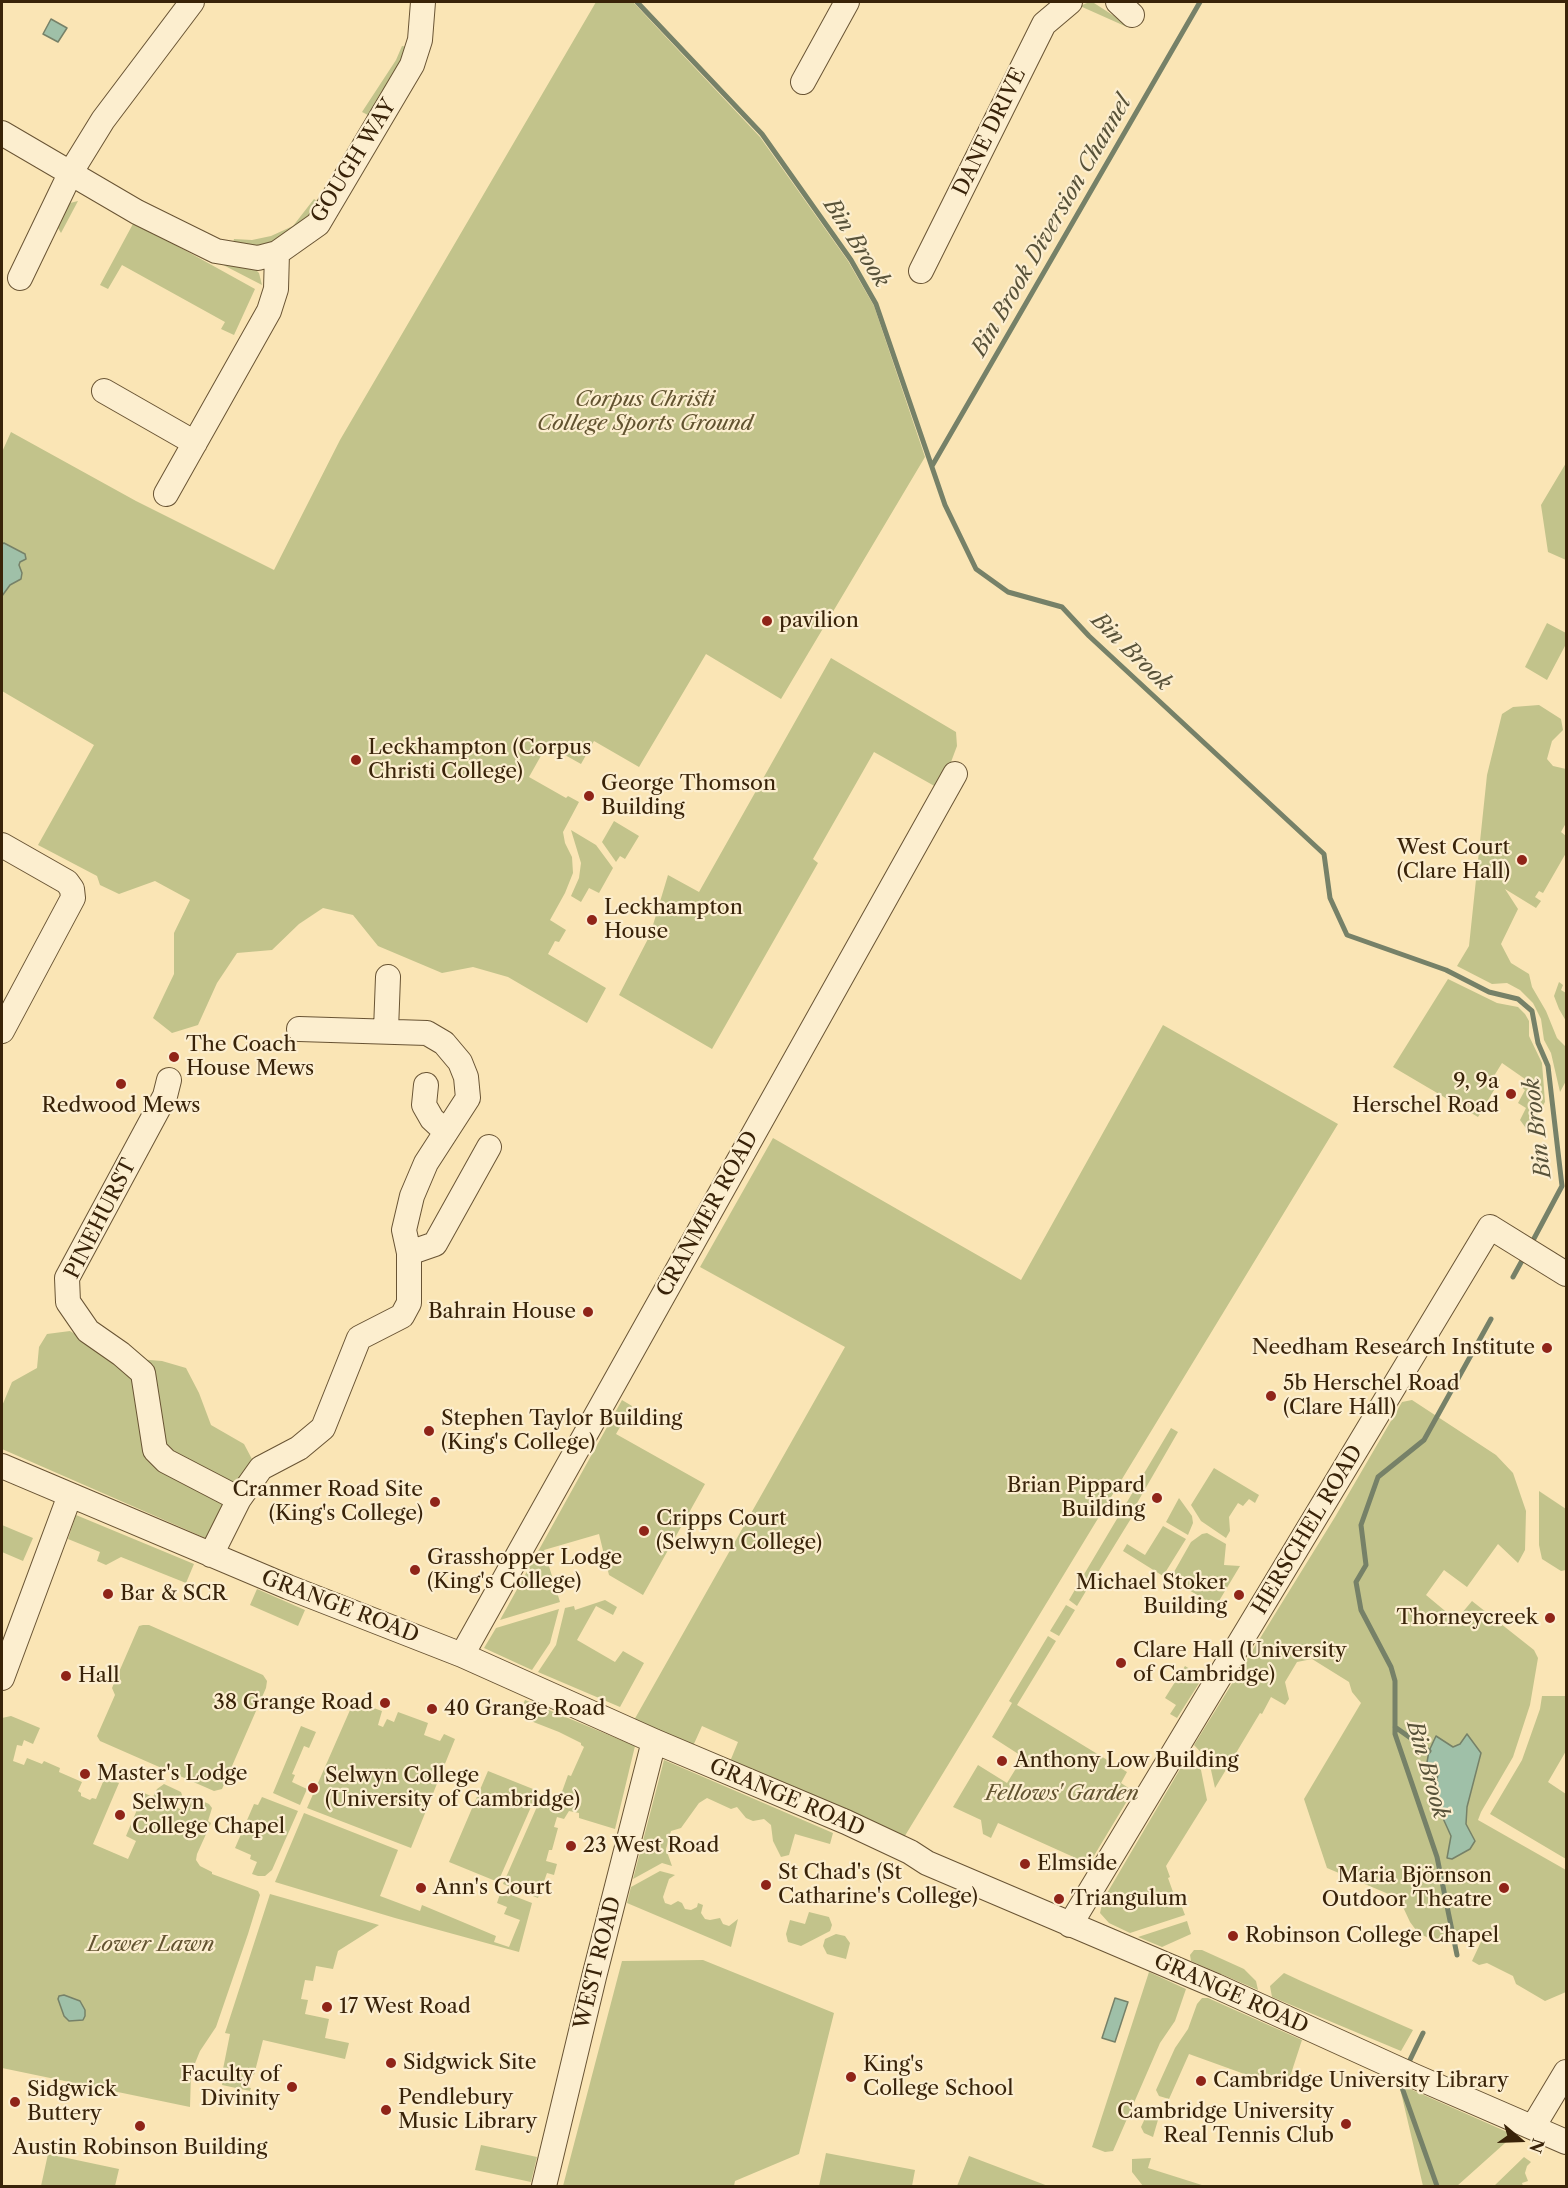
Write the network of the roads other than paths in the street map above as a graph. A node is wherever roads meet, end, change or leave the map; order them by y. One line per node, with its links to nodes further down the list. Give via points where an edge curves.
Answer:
1 (192, 2): 7 (street, via 103,120)
2 (423, 2): 8 (street, GOUGH WAY, via 420,40 412,65 318,224)
3 (847, 2): 5 (street)
4 (1070, 2): 9 (street, DANE DRIVE, via 1044,24)
5 (804, 82)
6 (2, 133): 7 (street, GOUGH WAY)
7 (71, 172): 8 (street, GOUGH WAY, via 137,212 216,251 258,258); 10 (street)
8 (277, 253): 12 (street, via 276,290 269,311)
9 (921, 271)
10 (19, 279)
11 (112, 403): 12 (street)
12 (195, 443): 13 (street)
13 (166, 494)
14 (955, 774): 30 (street, CRANMER ROAD)
15 (2, 845): 19 (street, via 68,882 73,898)
16 (388, 977): 18 (street)
17 (299, 1029): 18 (street)
18 (386, 1030): 22 (street, via 427,1032 444,1043 460,1062 468,1098)
19 (2, 1031)
20 (169, 1080): 28 (street, PINEHURST, via 165,1096 68,1278 68,1302 88,1331 142,1373 155,1450 166,1461)
21 (426, 1085): 22 (street, via 424,1105)
22 (446, 1132): 24 (street, via 426,1163 412,1196 404,1230)
23 (489, 1147): 24 (street, via 435,1244)
24 (409, 1253): 28 (street, via 409,1303 402,1316 359,1338 323,1428 299,1448 261,1468)
25 (1566, 1274): 33 (street, HERSCHEL ROAD, via 1490,1227)
26 (2, 1466): 27 (street, GRANGE ROAD)
27 (70, 1496): 29 (street, GRANGE ROAD); 31 (street)
28 (239, 1499): 29 (street)
29 (211, 1556): 30 (street, GRANGE ROAD)
30 (462, 1655): 32 (street, GRANGE ROAD)
31 (2, 1678)
32 (654, 1741): 33 (street, GRANGE ROAD, via 846,1822 927,1863); 37 (street, WEST ROAD)
33 (1070, 1925): 35 (street, GRANGE ROAD)
34 (1566, 2072): 35 (street)
35 (1533, 2127): 36 (street, GRANGE ROAD)
36 (1566, 2142)
37 (544, 2187)

